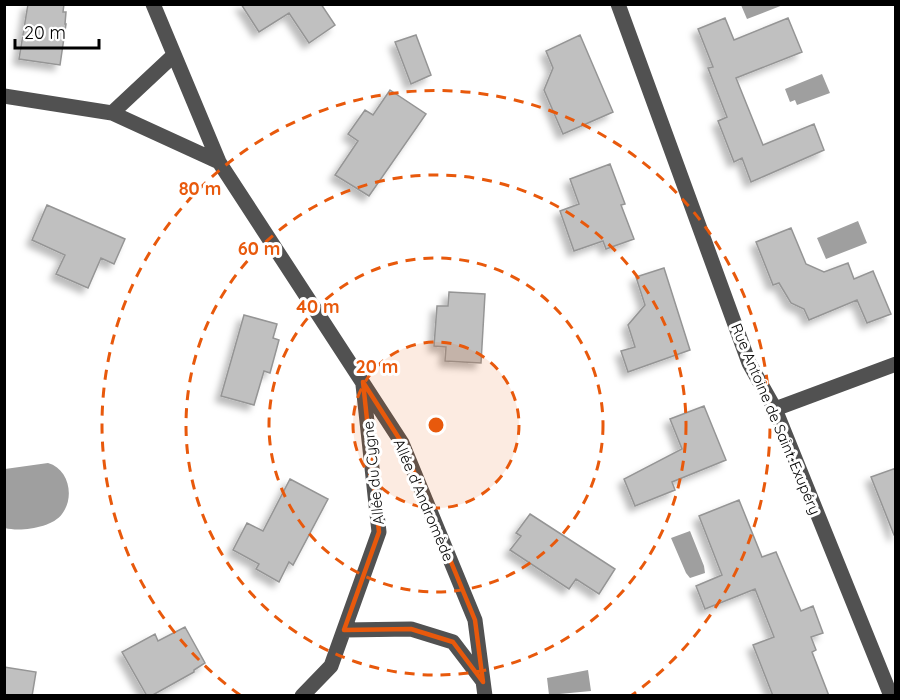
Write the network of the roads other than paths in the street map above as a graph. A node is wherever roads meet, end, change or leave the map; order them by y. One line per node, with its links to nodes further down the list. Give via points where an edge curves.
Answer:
1 (153, 4): 3 (street, Allée d'Andromède)
2 (618, 4): 9 (street, Rue Antoine de Saint-Exupéry, via 749,363)
3 (174, 55): 5 (street); 6 (street, Allée d'Andromède)
4 (4, 96): 5 (street)
5 (112, 113): 6 (street)
6 (219, 162): 8 (street, Allée d'Andromède)
7 (896, 364): 9 (street)
8 (363, 382): 10 (street, Allée du Cygne, via 379,532); 11 (street, Allée d'Andromède, via 402,443 475,620)
9 (775, 409): 13 (street, Rue Antoine de Saint-Exupéry)
10 (344, 630): 11 (street, via 411,629 453,642); 12 (street, Allée du Cygne, via 331,666)
11 (484, 689)
12 (302, 696)
13 (891, 696)

